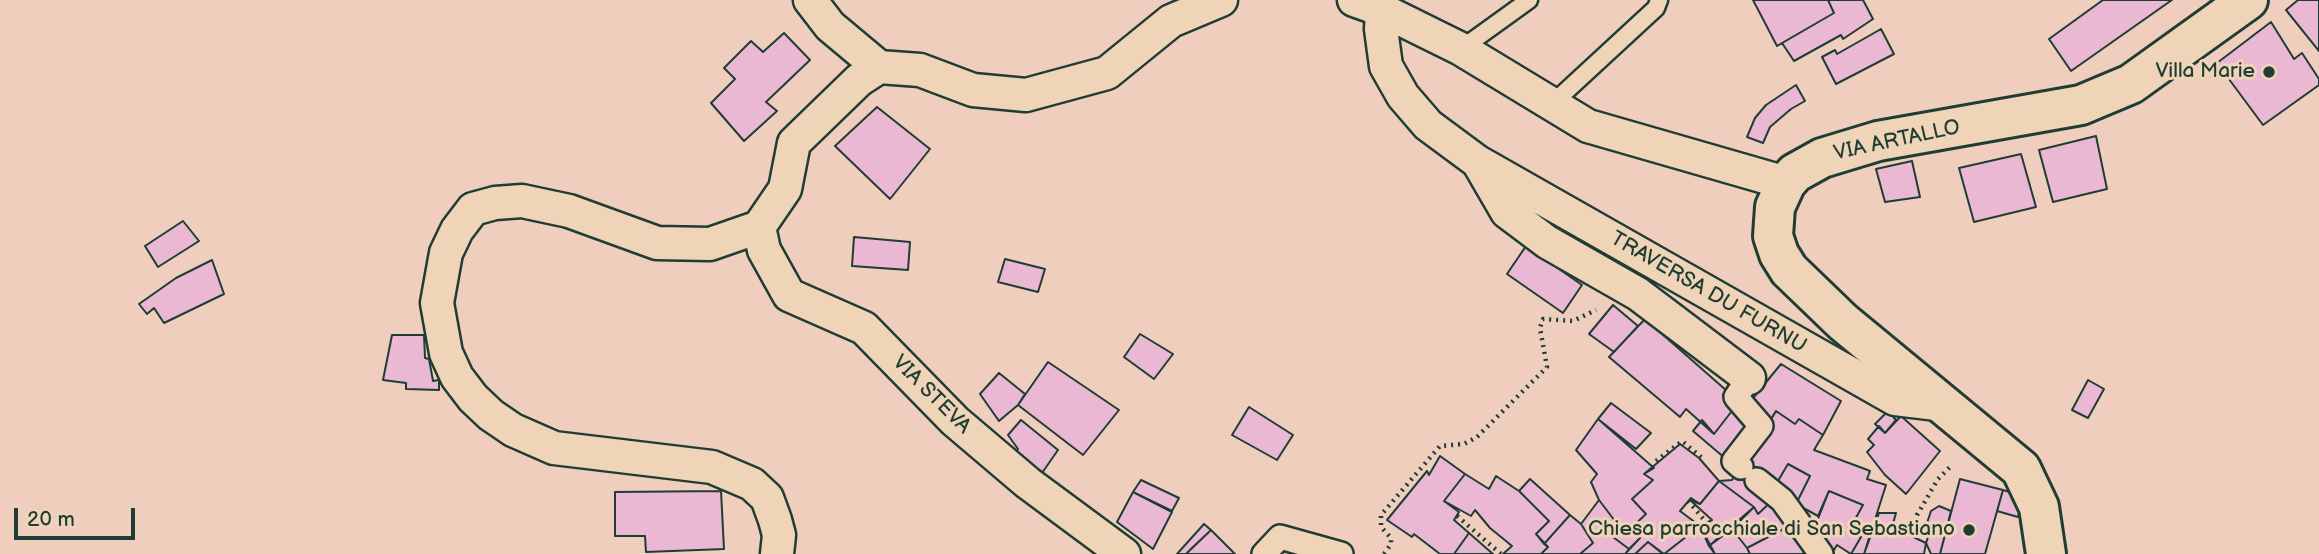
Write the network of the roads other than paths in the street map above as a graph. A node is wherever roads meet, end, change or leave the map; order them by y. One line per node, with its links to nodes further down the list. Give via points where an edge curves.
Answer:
1 (810, 0): 8 (street, via 830,26)
2 (1221, 0): 8 (street, via 1171,21 1107,73 1026,95 973,90 920,71)
3 (1529, 0): 7 (lane)
4 (1659, 0): 9 (lane, via 1656,8)
5 (2248, 0): 11 (street, VIA ARTALLO, via 2130,84 2081,105 1878,141 1805,165)
6 (1368, 5): 7 (street); 10 (street, TRAVERSA DU FURNU, via 1381,29 1385,66 1403,96 1428,125)
7 (1461, 49): 9 (street)
8 (879, 67): 12 (street, via 859,80 794,143 785,189)
9 (1552, 104): 11 (street, via 1588,126 1631,141)
10 (1478, 162): 13 (street, TRAVERSA DU FURNU, via 1507,212 1547,242 1638,294); 14 (street, TRAVERSA DU FURNU, via 1895,399)
11 (1786, 183): 14 (street, via 1775,207 1773,229 1789,270 1843,322)
12 (759, 227): 15 (street, via 710,244 657,243 569,211 522,201 495,203 473,209 457,230 446,253 437,303 446,353 457,377 491,415 554,448 712,467 752,484 767,498 775,520); 16 (street, VIA STEVA, via 764,250 789,295 864,328 955,421 1028,483)
13 (1749, 378): 19 (street, TRAVERSA DU FURNU, via 1737,397 1761,426 1744,469 1782,500)
14 (1945, 405): 20 (street, via 2021,469 2044,526)
15 (777, 554)
16 (1125, 554)
17 (1264, 554): 18 (street, via 1280,537)
18 (1342, 554)
19 (1821, 554)
20 (2046, 554)

